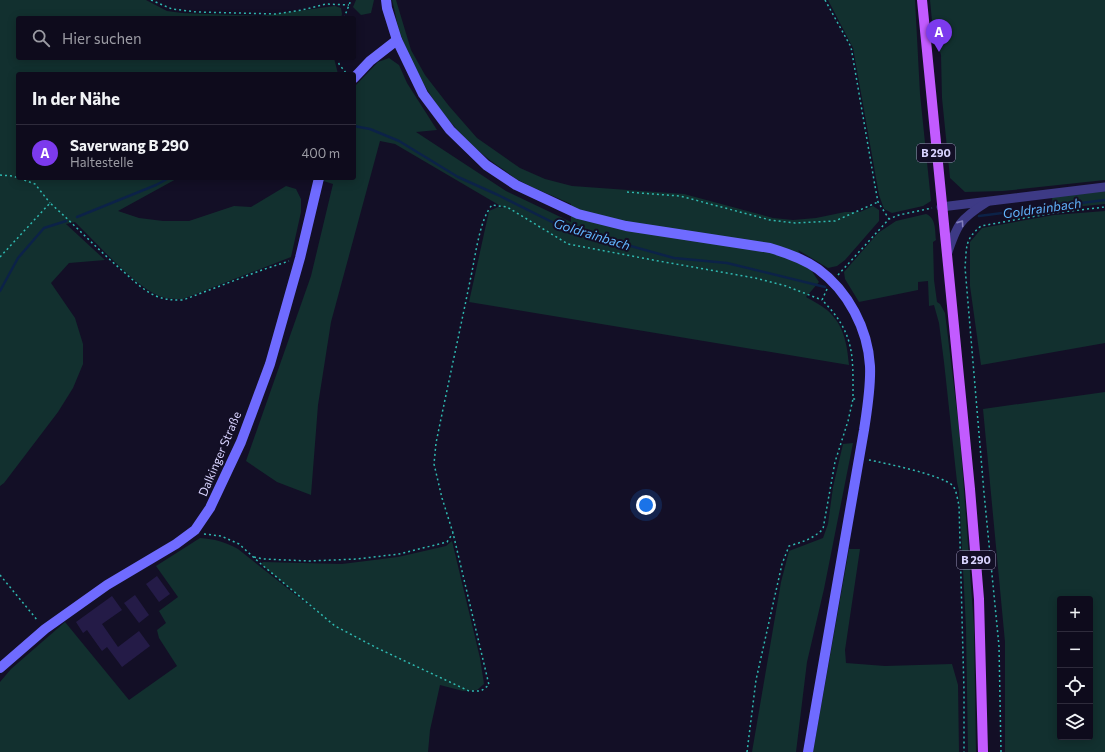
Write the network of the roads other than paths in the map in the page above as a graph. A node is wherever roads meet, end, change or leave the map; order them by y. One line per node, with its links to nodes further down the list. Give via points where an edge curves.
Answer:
1 (386, 0): 3 (street)
2 (922, 0): 8 (main road, B 290)
3 (397, 40): 4 (street); 11 (street, via 423,94 450,130 486,165 516,185 578,214 626,226 770,248 803,260 818,269 849,302 861,325 868,350 868,400)
4 (356, 76)
5 (319, 180): 10 (street, Dalkinger Straße, via 270,364 241,442 210,508 195,530 107,585 44,629)
6 (1105, 186): 7 (street)
7 (990, 201): 8 (street); 9 (street, one-way to 7, via 960,222)
8 (941, 207): 9 (main road, B 290)
9 (947, 257): 12 (main road, B 290, via 979,599)
10 (0, 668)
11 (808, 752)
12 (983, 752)

